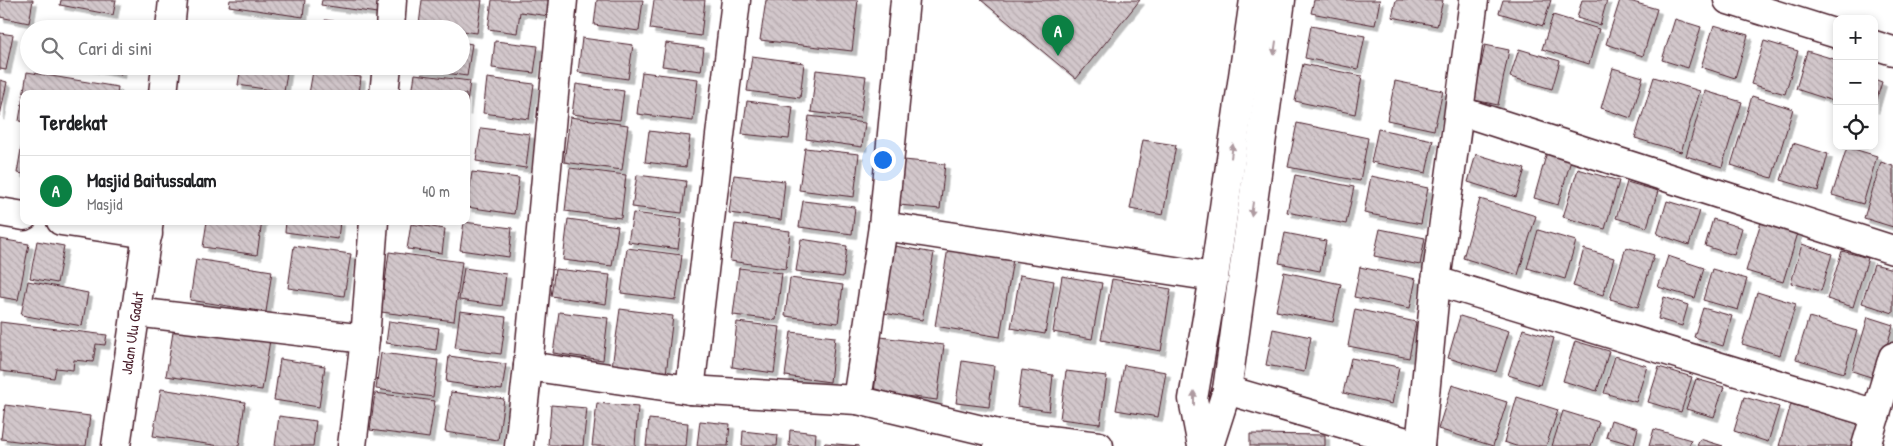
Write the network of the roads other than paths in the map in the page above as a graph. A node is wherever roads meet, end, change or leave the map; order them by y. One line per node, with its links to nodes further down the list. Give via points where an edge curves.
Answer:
1 (173, 0): 10 (street)
2 (392, 0): 11 (street)
3 (563, 0): 32 (street)
4 (736, 0): 33 (street)
5 (905, 0): 24 (street)
6 (1254, 0): 27 (street, one-way to 6)
7 (1281, 0): 34 (street, one-way to 34)
8 (1474, 0): 19 (street)
9 (1728, 0): 12 (street)
10 (171, 20)
11 (391, 20)
12 (1833, 33)
13 (1878, 46): 14 (street)
14 (1893, 51)
15 (165, 75): 17 (street)
16 (386, 75): 18 (street)
17 (163, 90)
18 (384, 90)
19 (1460, 112): 26 (street); 28 (street)
20 (0, 212): 21 (street)
21 (20, 215)
22 (111, 225): 25 (street)
23 (374, 225): 30 (street)
24 (883, 226): 27 (street); 35 (street)
25 (149, 228): 29 (street, Jalan Ulu Gadut)
26 (1893, 250)
27 (1214, 277): 42 (street, one-way to 27, via 1192,399)
28 (1436, 281): 36 (street); 44 (street)
29 (135, 312): 30 (street); 38 (street, Jalan Ulu Gadut)
30 (365, 339): 39 (street)
31 (1893, 357): 36 (street)
32 (528, 366): 33 (street); 40 (street)
33 (690, 390): 35 (street)
34 (1228, 390): 43 (street); 44 (street)
35 (857, 400): 37 (street)
36 (1876, 414): 45 (street)
37 (999, 440): 41 (street)
38 (116, 446)
39 (352, 446)
40 (519, 446)
41 (1100, 446)
42 (1202, 446)
43 (1209, 446)
44 (1420, 446)
45 (1866, 446)

